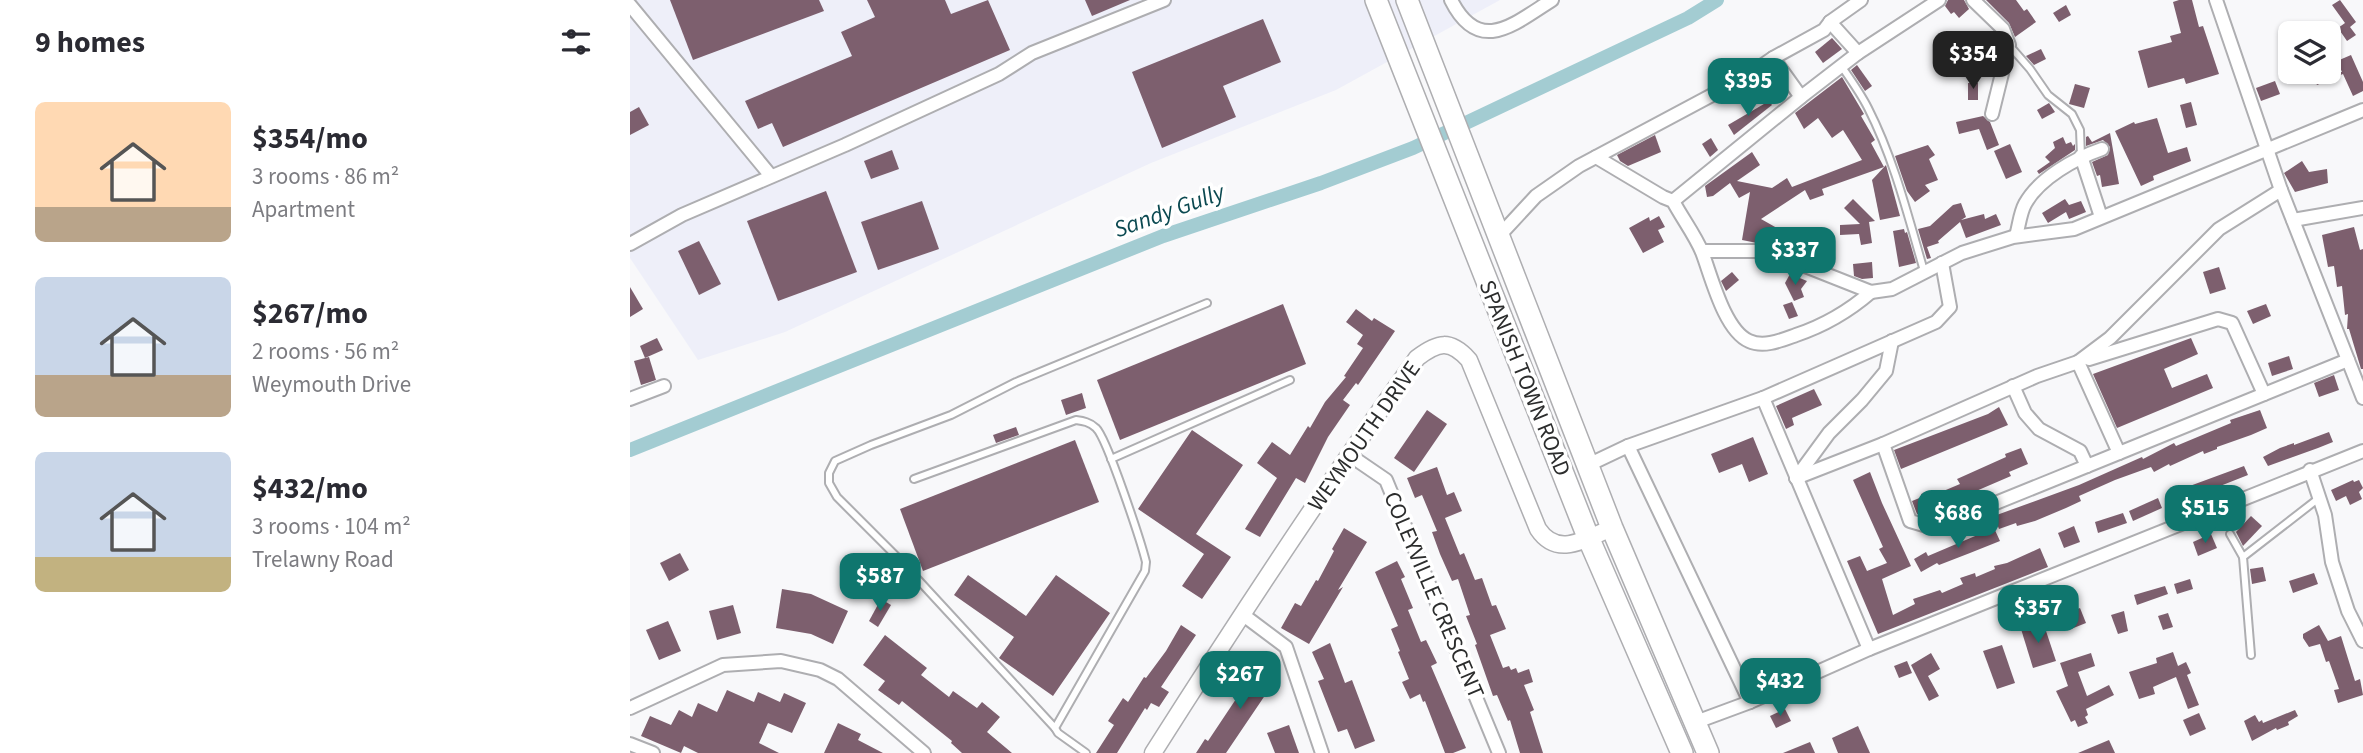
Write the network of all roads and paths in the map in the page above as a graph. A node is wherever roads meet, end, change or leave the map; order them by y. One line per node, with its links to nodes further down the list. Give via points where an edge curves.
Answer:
1 (1164, 0): 23 (street, via 1032,53 999,74)
2 (1376, 0): 61 (highway, SPANISH TOWN ROAD)
3 (1451, 0): 4 (street, via 1471,26 1484,32 1503,30)
4 (1552, 0)
5 (1861, 0): 11 (street)
6 (1939, 0): 13 (street)
7 (1973, 0): 12 (street, via 2003,29)
8 (2216, 0): 19 (street)
9 (630, 5): 23 (street)
10 (1411, 9): 29 (highway, SPANISH TOWN ROAD)
11 (1830, 22): 13 (street); 14 (street, via 1824,30)
12 (2009, 45): 18 (street); 21 (lane, via 2048,95 2071,114 2080,130)
13 (1858, 53): 15 (street)
14 (1773, 58): 16 (street); 22 (street)
15 (1842, 67): 16 (street); 34 (lane, via 1882,139)
16 (1801, 97): 25 (street)
17 (2363, 110): 19 (street)
18 (1992, 114)
19 (2267, 148): 24 (street); 27 (street)
20 (2102, 149): 21 (street)
21 (2081, 156): 27 (street); 30 (street, via 2049,177 2025,204)
22 (1596, 157): 25 (street); 29 (street, via 1536,196)
23 (771, 176): 31 (street, via 682,215)
24 (2281, 190): 28 (street); 39 (street, via 2219,229 2110,338)
25 (1672, 201): 32 (street)
26 (2363, 208): 28 (street)
27 (2101, 217): 30 (street, via 2074,229)
28 (2293, 220): 38 (street)
29 (1499, 236): 53 (highway, SPANISH TOWN ROAD)
30 (2016, 236): 33 (street)
31 (630, 244)
32 (1702, 251): 35 (street, via 1758,251); 35 (street, via 1715,293 1734,327 1749,341 1773,344 1806,332 1854,307)
33 (1942, 263): 34 (street); 37 (street, via 1950,307 1936,322)
34 (1924, 271): 35 (street, via 1892,289)
35 (1871, 292)
36 (1207, 303): 70 (lane, via 835,461 829,473 828,483 837,496)
37 (1892, 341): 44 (street); 56 (street, via 1886,371 1829,432)
38 (2348, 360): 43 (street); 45 (street)
39 (2078, 362): 42 (street); 43 (street, via 2225,320 2232,323); 50 (street)
40 (1290, 380): 52 (lane)
41 (664, 386): 46 (street)
42 (2013, 386): 47 (street); 54 (street, via 2025,413 2039,429 2080,451)
43 (2263, 394): 50 (street)
44 (1763, 398): 48 (street); 56 (street)
45 (2363, 398)
46 (630, 399)
47 (1883, 444): 54 (street, via 1910,521 1934,528); 56 (street)
48 (1628, 446): 53 (street); 67 (street)
49 (2363, 451): 55 (street)
50 (2119, 453): 54 (street)
51 (1348, 454): 61 (street, WEYMOUTH DRIVE, via 1417,358 1430,347 1445,344 1459,349 1469,360 1546,540 1573,544); 63 (street, WEYMOUTH DRIVE); 77 (street, COLEYVILLE CRESCENT, via 1386,480)
52 (1111, 459): 57 (lane, via 1098,429 1076,420); 70 (lane, via 1143,549 1145,571)
53 (1588, 464): 59 (highway, SPANISH TOWN ROAD)
54 (2087, 466)
55 (2310, 470): 58 (street); 65 (street)
56 (1796, 478): 65 (street)
57 (914, 480)
58 (2319, 498): 62 (lane); 64 (street, via 2332,562)
59 (1612, 528): 61 (street, WEYMOUTH DRIVE); 69 (highway, SPANISH TOWN ROAD)
60 (2230, 534): 62 (lane)
61 (1588, 537): 78 (highway, SPANISH TOWN ROAD)
62 (2243, 557): 66 (lane)
63 (1242, 614): 75 (street, WEYMOUTH DRIVE); 76 (street, via 1286,647)
64 (2363, 641)
65 (1869, 649): 67 (street)
66 (2251, 655)
67 (1750, 702): 69 (street)
68 (630, 708): 73 (street, via 723,665 781,661 838,679)
69 (1696, 722): 79 (highway, SPANISH TOWN ROAD)
70 (1055, 728): 74 (lane)
71 (630, 744): 72 (street)
72 (653, 753)
73 (924, 753)
74 (1086, 753)
75 (1153, 753)
76 (1322, 753)
77 (1499, 753)
78 (1682, 753)
79 (1708, 753)

